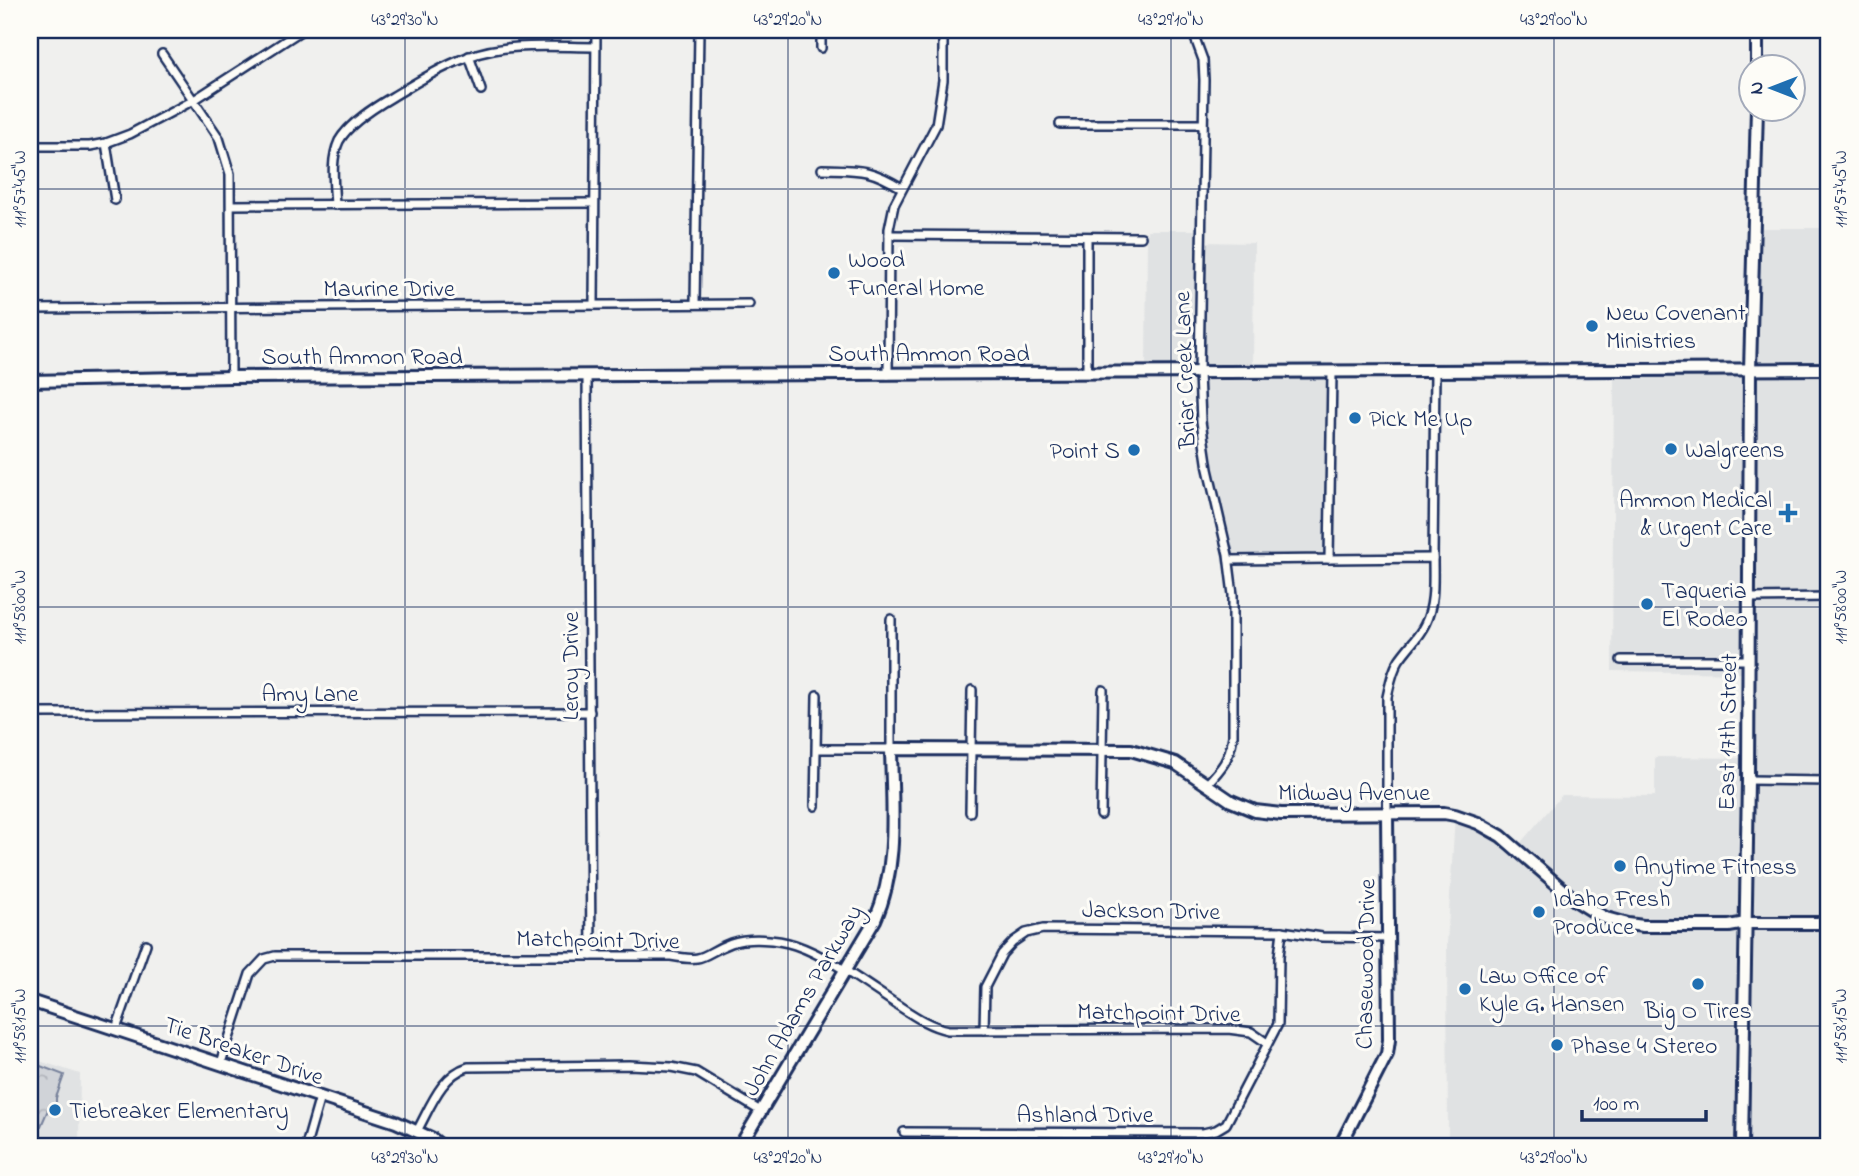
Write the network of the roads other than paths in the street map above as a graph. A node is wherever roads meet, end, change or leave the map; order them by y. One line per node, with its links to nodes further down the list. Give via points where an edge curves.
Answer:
1 (302, 30): 14 (street)
2 (596, 30): 8 (street)
3 (699, 30): 29 (street)
4 (821, 30): 9 (street)
5 (943, 30): 21 (street, via 943,80 936,125)
6 (1192, 30): 17 (street, Briar Creek Lane, via 1203,60)
7 (1757, 30): 10 (main road)
8 (596, 47): 12 (street, via 523,47); 23 (street)
9 (821, 48)
10 (1757, 52)
11 (162, 54): 14 (street)
12 (469, 56): 13 (street); 25 (street, via 436,70 348,129 335,153)
13 (481, 90)
14 (194, 100): 18 (street); 24 (street, via 219,138 230,174)
15 (1757, 122): 35 (main road, East 17th Street)
16 (1060, 124): 17 (street)
17 (1202, 124): 38 (street, Briar Creek Lane)
18 (106, 144): 19 (street); 22 (street)
19 (30, 146)
20 (822, 169): 21 (street, via 880,174)
21 (902, 188): 26 (street)
22 (115, 201)
23 (594, 204): 25 (street); 31 (street)
24 (231, 205): 25 (street); 32 (street)
25 (335, 205)
26 (889, 235): 27 (street); 40 (street)
27 (1087, 236): 28 (street); 37 (street)
28 (1141, 237)
29 (695, 304): 30 (street, Maurine Drive); 31 (street, Maurine Drive)
30 (749, 304)
31 (594, 305): 32 (street, Maurine Drive)
32 (230, 307): 33 (street, Maurine Drive); 41 (street)
33 (30, 309)
34 (1829, 369): 35 (main road, South Ammon Road)
35 (1750, 370): 36 (main road, South Ammon Road); 48 (main road, East 17th Street)
36 (1435, 372): 39 (main road, South Ammon Road); 44 (street)
37 (1087, 373): 38 (main road, South Ammon Road); 40 (main road, South Ammon Road)
38 (1199, 373): 39 (main road, South Ammon Road); 46 (street, Briar Creek Lane, via 1200,421)
39 (1332, 373): 45 (street)
40 (888, 375): 42 (main road, South Ammon Road)
41 (231, 377): 42 (main road, South Ammon Road); 43 (main road, South Ammon Road)
42 (587, 377): 55 (street, Leroy Drive)
43 (30, 380)
44 (1433, 558): 45 (street); 66 (street, via 1430,614 1391,678)
45 (1329, 559): 46 (street)
46 (1229, 560): 63 (street, Briar Creek Lane, via 1233,736 1230,755)
47 (1829, 597): 48 (street)
48 (1750, 598): 51 (main road, East 17th Street)
49 (891, 619): 58 (street, John Adams Parkway)
50 (1621, 660): 51 (street)
51 (1749, 660): 61 (main road, East 17th Street)
52 (972, 690): 59 (street)
53 (1103, 690): 60 (street)
54 (817, 695): 57 (street)
55 (590, 712): 56 (street, Amy Lane); 73 (street, Leroy Drive)
56 (30, 713)
57 (817, 748): 58 (street, Midway Avenue); 64 (street)
58 (891, 749): 59 (main road, Midway Avenue); 74 (main road, John Adams Parkway, via 892,846 884,901)
59 (971, 749): 60 (main road, Midway Avenue); 65 (street)
60 (1102, 750): 63 (main road, Midway Avenue, via 1153,755 1175,763); 67 (street)
61 (1748, 780): 62 (street); 68 (main road, East 17th Street)
62 (1829, 781)
63 (1206, 785): 66 (main road, Midway Avenue, via 1255,811)
64 (815, 806)
65 (970, 813)
66 (1388, 814): 68 (main road, Midway Avenue, via 1444,813 1478,823 1501,836 1575,900 1606,918 1643,926); 71 (main road, Chasewood Drive)
67 (1101, 815)
68 (1746, 923): 69 (main road, Midway Avenue); 90 (main road, East 17th Street)
69 (1829, 923)
70 (1282, 931): 71 (street, Jackson Drive); 77 (street, Jackson Drive, via 1043,929 1026,933 1002,954 985,987); 78 (street, Ashland Drive, via 1278,1024)
71 (1388, 938): 89 (main road, Chasewood Drive, via 1387,1054)
72 (146, 944): 76 (street)
73 (591, 956): 74 (street, Matchpoint Drive, via 691,960 733,943 764,940 795,945); 79 (street, Matchpoint Drive, via 264,959 250,974)
74 (845, 971): 77 (street, Matchpoint Drive, via 927,1023 948,1030); 81 (main road, John Adams Parkway)
75 (30, 1001): 76 (main road, Tie Breaker Drive)
76 (116, 1029): 79 (main road, Tie Breaker Drive)
77 (984, 1030): 78 (street, Matchpoint Drive, via 1228,1029 1251,1032)
78 (1267, 1043): 84 (street, Ashland Drive, via 1226,1124 1216,1130)
79 (221, 1063): 80 (main road, Tie Breaker Drive)
80 (320, 1097): 82 (main road, Tie Breaker Drive); 85 (street)
81 (762, 1112): 82 (street, via 696,1072 671,1067 468,1067 445,1082); 87 (main road, John Adams Parkway)
82 (418, 1131): 86 (main road, Tie Breaker Drive)
83 (904, 1132): 84 (street, Ashland Drive)
84 (984, 1133): 88 (street)
85 (306, 1146)
86 (441, 1146)
87 (740, 1146)
88 (984, 1146)
89 (1340, 1146)
90 (1742, 1146)

